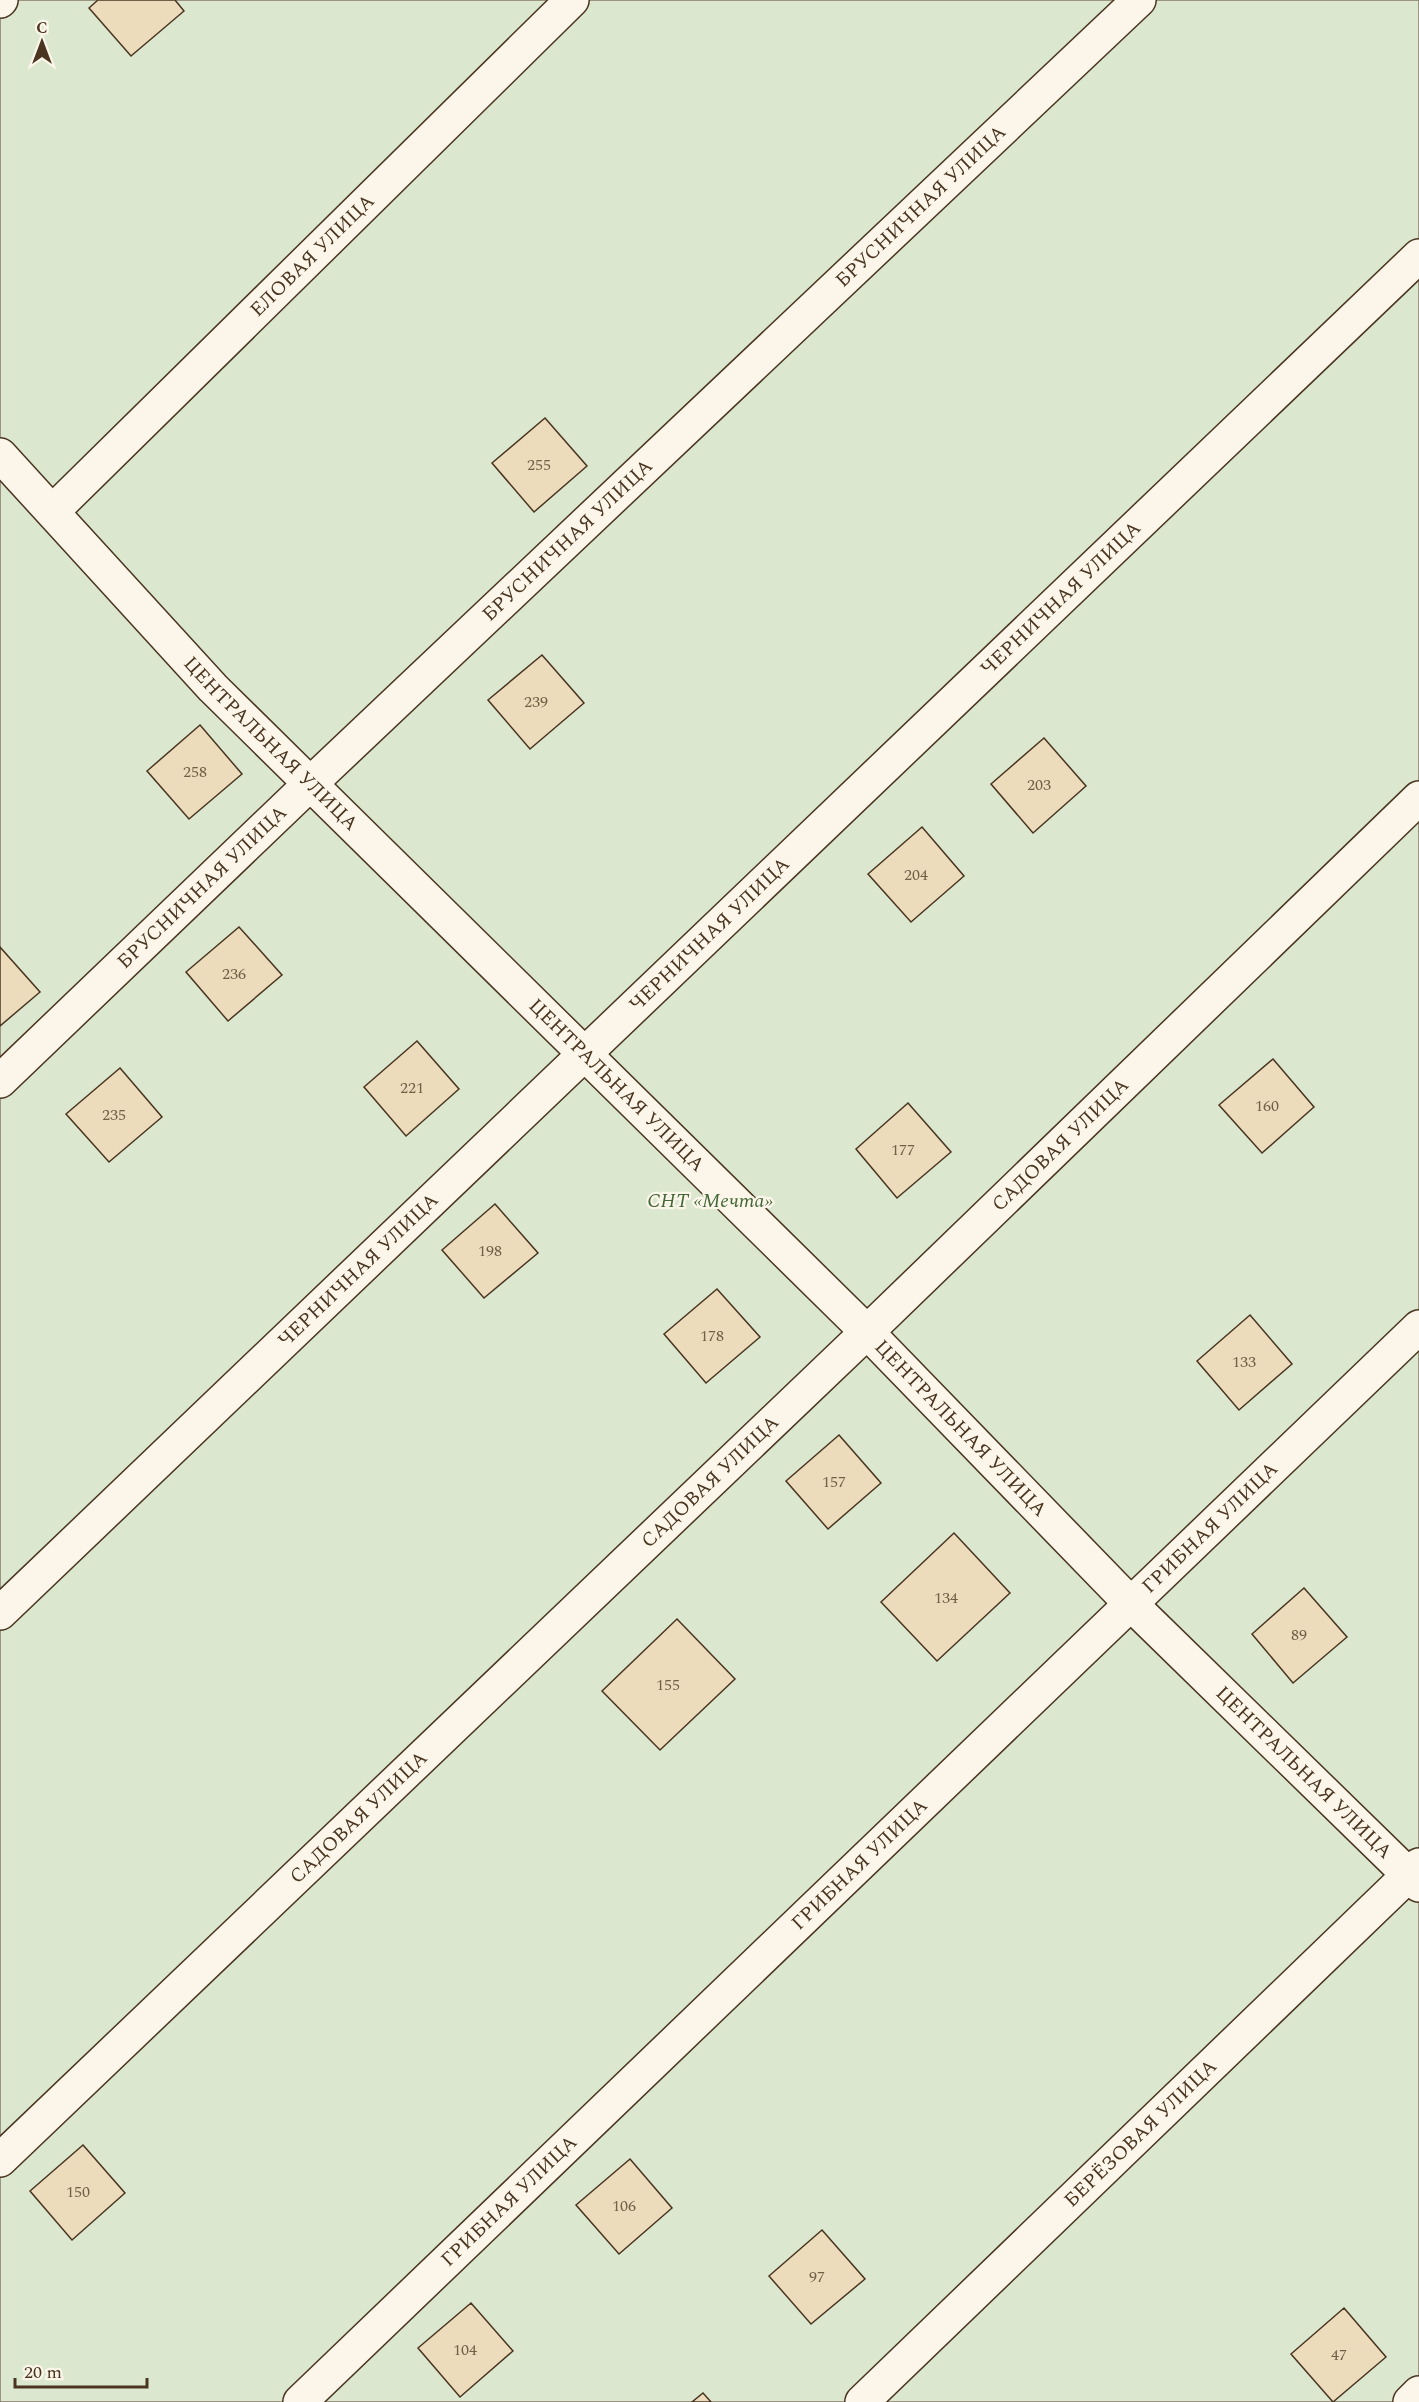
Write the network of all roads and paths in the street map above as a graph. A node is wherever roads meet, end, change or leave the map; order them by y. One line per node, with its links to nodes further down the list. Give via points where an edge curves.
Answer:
1 (573, 0): 5 (street, ЕЛОВАЯ УЛИЦА)
2 (1139, 0): 6 (street, БРУСНИЧНАЯ УЛИЦА)
3 (1419, 256): 8 (street, ЧЕРНИЧНАЯ УЛИЦА)
4 (0, 455): 5 (street, ЦЕНТРАЛЬНАЯ УЛИЦА)
5 (53, 511): 6 (street, ЦЕНТРАЛЬНАЯ УЛИЦА, via 213,688)
6 (311, 783): 8 (street, ЦЕНТРАЛЬНАЯ УЛИЦА); 9 (street, БРУСНИЧНАЯ УЛИЦА)
7 (1419, 798): 11 (street, САДОВАЯ УЛИЦА)
8 (585, 1054): 11 (street, ЦЕНТРАЛЬНАЯ УЛИЦА); 13 (street, ЧЕРНИЧНАЯ УЛИЦА)
9 (0, 1081)
10 (1419, 1327): 12 (street, ГРИБНАЯ УЛИЦА)
11 (867, 1332): 12 (street, ЦЕНТРАЛЬНАЯ УЛИЦА); 15 (street, САДОВАЯ УЛИЦА)
12 (1131, 1604): 14 (street, ЦЕНТРАЛЬНАЯ УЛИЦА); 17 (street, ГРИБНАЯ УЛИЦА)
13 (0, 1612)
14 (1416, 1875): 18 (street, БЕРЁЗОВАЯ УЛИЦА)
15 (0, 2160)
16 (1419, 2393): 19 (street)
17 (300, 2402)
18 (862, 2402)
19 (1410, 2402)

